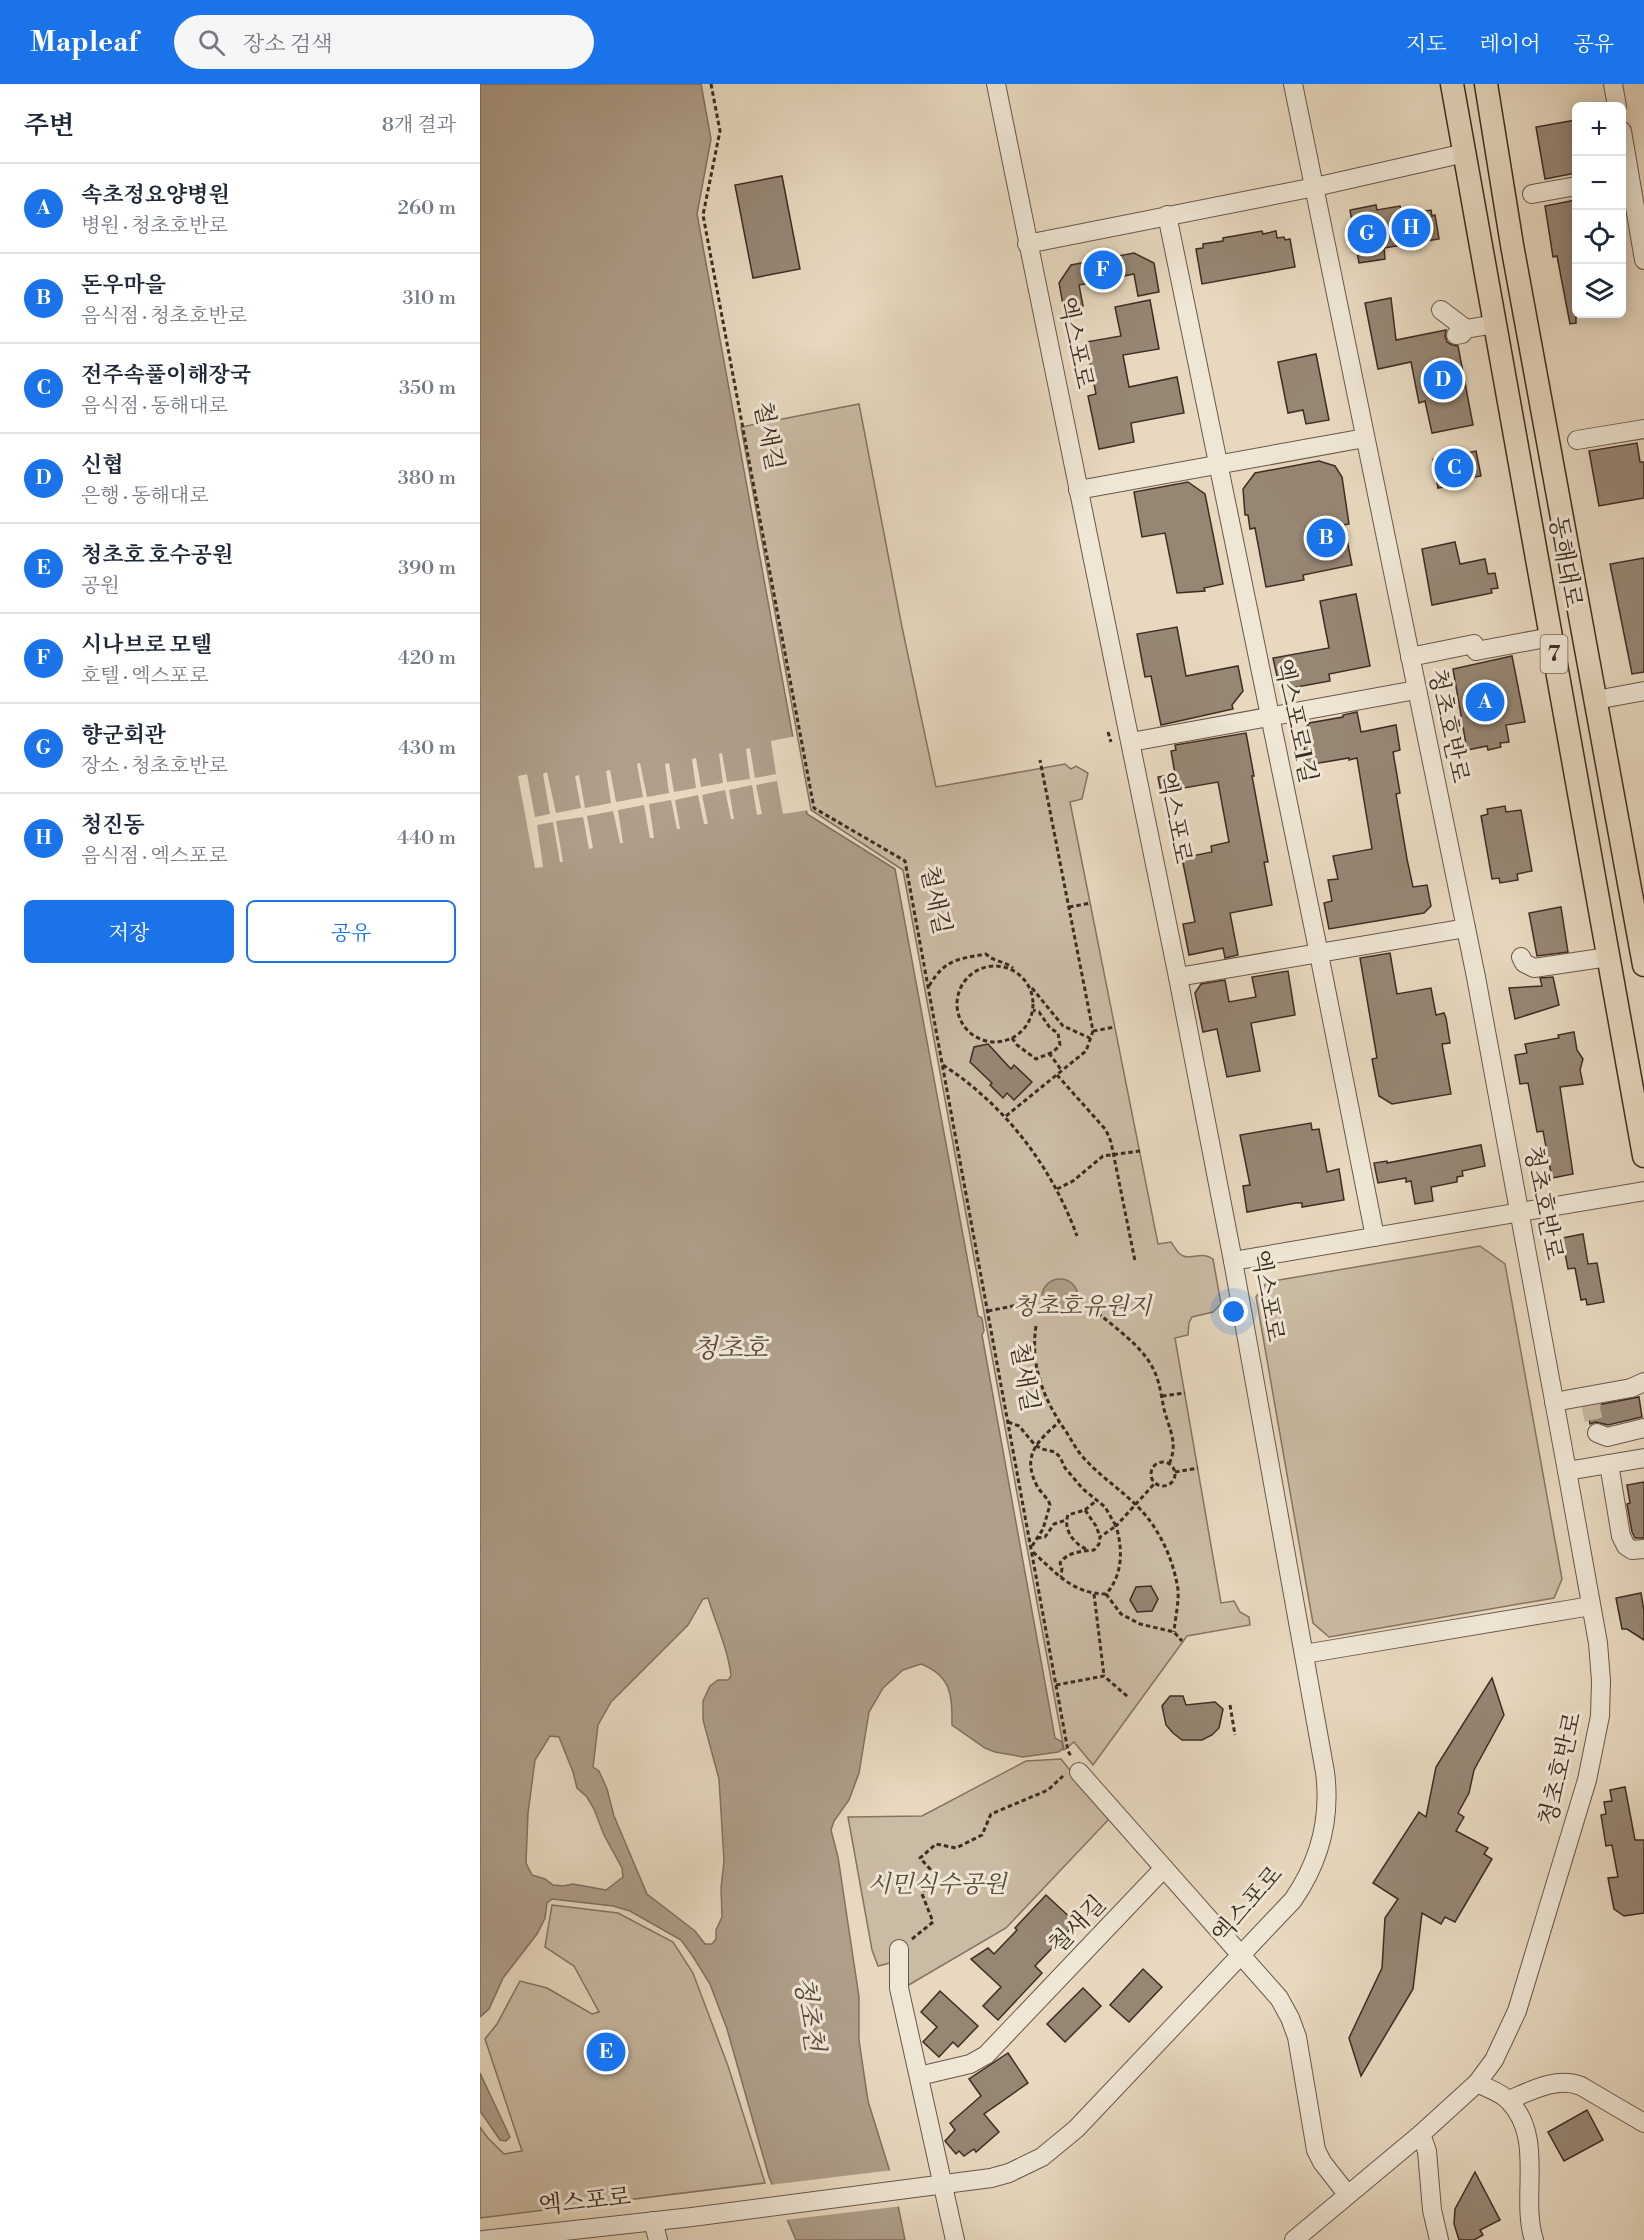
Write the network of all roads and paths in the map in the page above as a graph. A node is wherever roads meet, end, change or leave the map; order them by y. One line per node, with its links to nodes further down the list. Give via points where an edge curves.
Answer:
1 (711, 84): 44 (path, 철새길, via 720,131 703,215 814,808 905,861)
2 (996, 84): 16 (street, 엑스포로)
3 (1293, 84): 12 (street, 청초호반로)
4 (1452, 84): 10 (main road, 동해대로 / 7)
5 (1486, 84): 8 (main road, 동해대로 / 7)
6 (1613, 84): 7 (street)
7 (1616, 102)
8 (1495, 146): 10 (main road); 29 (main road, 동해대로 / 7)
9 (1626, 149): 11 (street)
10 (1465, 153): 12 (street); 19 (main road, 동해대로 / 7)
11 (1632, 177): 17 (street)
12 (1315, 187): 15 (street); 21 (street, 청초호반로)
13 (1572, 187): 14 (street)
14 (1532, 194)
15 (1167, 215): 16 (street); 23 (street, 엑스포로1길)
16 (1027, 244): 24 (street, 엑스포로)
17 (1644, 260)
18 (1441, 310): 19 (street, via 1461,332)
19 (1495, 324): 25 (main road, 동해대로 / 7)
20 (1644, 429): 22 (street)
21 (1365, 438): 23 (street); 26 (street, 청초호반로)
22 (1577, 441)
23 (1218, 464): 24 (street); 30 (street, 엑스포로1길)
24 (1078, 490): 32 (street, 엑스포로)
25 (1551, 637): 26 (street, via 1476,651 1474,644); 40 (main road, 동해대로 / 7)
26 (1410, 657): 27 (street, 청초호반로)
27 (1416, 690): 30 (street); 37 (street, 청초호반로)
28 (1644, 691): 29 (street)
29 (1596, 700): 41 (main road, 동해대로 / 7)
30 (1270, 716): 32 (street); 38 (street, 엑스포로1길)
31 (1108, 732): 33 (path)
32 (1131, 742): 42 (street, 엑스포로)
33 (1111, 744)
34 (1040, 760): 36 (path)
35 (1091, 903): 36 (path)
36 (1069, 907): 47 (path)
37 (1466, 928): 38 (street); 60 (street, 청초호반로)
38 (1319, 954): 42 (street); 62 (street, 엑스포로1길)
39 (1521, 957): 40 (street, via 1534,968)
40 (1608, 957): 57 (main road, 동해대로 / 7)
41 (1644, 965)
42 (1178, 977): 63 (street, 엑스포로)
43 (1024, 978): 44 (path, via 1008,964 994,961 986,954 952,960 938,971); 45 (path, via 1031,988); 48 (path, via 1001,965 982,967 966,978 956,1001 963,1026 972,1035 996,1042); 49 (path, via 1063,1026)
44 (928, 987): 51 (path, 철새길)
45 (1033, 1010): 48 (path, via 1028,1025); 50 (path, via 1058,1033 1060,1045)
46 (1115, 1027): 47 (path)
47 (1093, 1031): 49 (path)
48 (1012, 1038): 50 (path, via 1035,1059)
49 (1090, 1038): 52 (path, via 1086,1051)
50 (1048, 1053): 52 (path)
51 (943, 1065): 54 (path); 66 (path, 철새길)
52 (1062, 1071): 53 (path)
53 (1057, 1075): 54 (path); 56 (path, via 1106,1130)
54 (1006, 1116): 58 (path)
55 (1140, 1151): 56 (path)
56 (1115, 1155): 58 (path, via 1103,1156); 64 (path)
57 (1644, 1156)
58 (1056, 1190): 61 (path)
59 (1644, 1191): 60 (street)
60 (1520, 1213): 62 (street); 72 (street, 청초호반로)
61 (1077, 1236)
62 (1375, 1237): 63 (street)
63 (1233, 1260): 101 (street, 엑스포로)
64 (1135, 1261)
65 (1023, 1304): 66 (path)
66 (988, 1311): 73 (path, 철새길)
67 (1098, 1313): 71 (path, via 1150,1362)
68 (1036, 1326): 74 (path, via 1035,1363 1042,1389)
69 (1644, 1382): 72 (street, via 1597,1398)
70 (1185, 1393): 71 (path)
71 (1162, 1396): 79 (path, via 1174,1442)
72 (1554, 1402): 82 (street, 청초호반로)
73 (1008, 1422): 77 (path, via 1019,1426); 92 (path, 철새길)
74 (1059, 1422): 77 (path); 86 (path, via 1082,1455)
75 (1644, 1428): 76 (street, via 1606,1437)
76 (1597, 1432)
77 (1035, 1445): 85 (path, via 1055,1452 1083,1489); 91 (path, via 1032,1474 1050,1505)
78 (1644, 1458): 80 (street)
79 (1170, 1464): 83 (path); 84 (path, via 1159,1463 1153,1468 1151,1476)
80 (1609, 1464): 82 (street); 93 (street, via 1622,1540 1632,1550)
81 (1198, 1468): 83 (path)
82 (1567, 1471): 98 (street, 청초호반로)
83 (1175, 1472): 84 (path, via 1170,1485)
84 (1155, 1483): 86 (path)
85 (1097, 1500): 87 (path); 89 (path)
86 (1135, 1504): 89 (path); 99 (path, via 1154,1527 1170,1559 1178,1592)
87 (1085, 1510): 88 (path, via 1072,1512); 90 (path)
88 (1066, 1520): 91 (path, via 1054,1524 1045,1537); 94 (path, via 1073,1539)
89 (1116, 1526): 90 (path); 97 (path, via 1120,1570)
90 (1100, 1537): 94 (path, via 1094,1550)
91 (1037, 1538): 92 (path)
92 (1032, 1549): 95 (path); 103 (path, 철새길)
93 (1644, 1549)
94 (1086, 1550): 95 (path, via 1063,1558)
95 (1061, 1577): 96 (path)
96 (1094, 1594): 97 (path); 102 (path)
97 (1106, 1594): 99 (path, via 1121,1614 1140,1624)
98 (1591, 1606): 101 (street); 112 (street, 청초호반로, via 1601,1681 1594,1750 1517,2011 1494,2060)
99 (1174, 1632): 100 (path)
100 (1182, 1641)
101 (1304, 1654): 110 (street, 엑스포로, via 1327,1787 1324,1833 1305,1882 1293,1900)
102 (1104, 1676): 103 (path); 104 (path)
103 (1056, 1684): 107 (path, 철새길, via 1068,1751)
104 (1128, 1697)
105 (1230, 1705): 106 (path)
106 (1235, 1735)
107 (1079, 1772): 108 (street); 109 (path, via 1068,1773 1048,1790 991,1814 982,1835 956,1848 936,1844 920,1858 930,1869 922,1894 933,1922)
108 (1164, 1869): 110 (street); 111 (street, 철새길, via 986,2055 970,2064)
109 (899, 1949): 111 (street, via 899,1988)
110 (1241, 1955): 116 (street, 엑스포로, via 1058,2145 1009,2173); 117 (street, via 1279,1998 1290,2018 1297,2037 1296,2069 1316,2150)
111 (919, 2076): 116 (street)
112 (1477, 2083): 113 (street); 115 (street, 청초호반로)
113 (1509, 2100): 114 (street, via 1559,2082 1571,2082); 124 (street, via 1525,2125 1530,2150 1528,2189)
114 (1644, 2123)
115 (1421, 2134): 117 (street, 청초호반로); 123 (street, via 1427,2151)
116 (943, 2186): 118 (street, 엑스포로); 121 (street)
117 (1347, 2194): 122 (street, 청초호반로)
118 (653, 2221): 119 (street, 엑스포로); 120 (street)
119 (483, 2240)
120 (658, 2240)
121 (955, 2240)
122 (1294, 2240)
123 (1439, 2240)
124 (1534, 2240)

